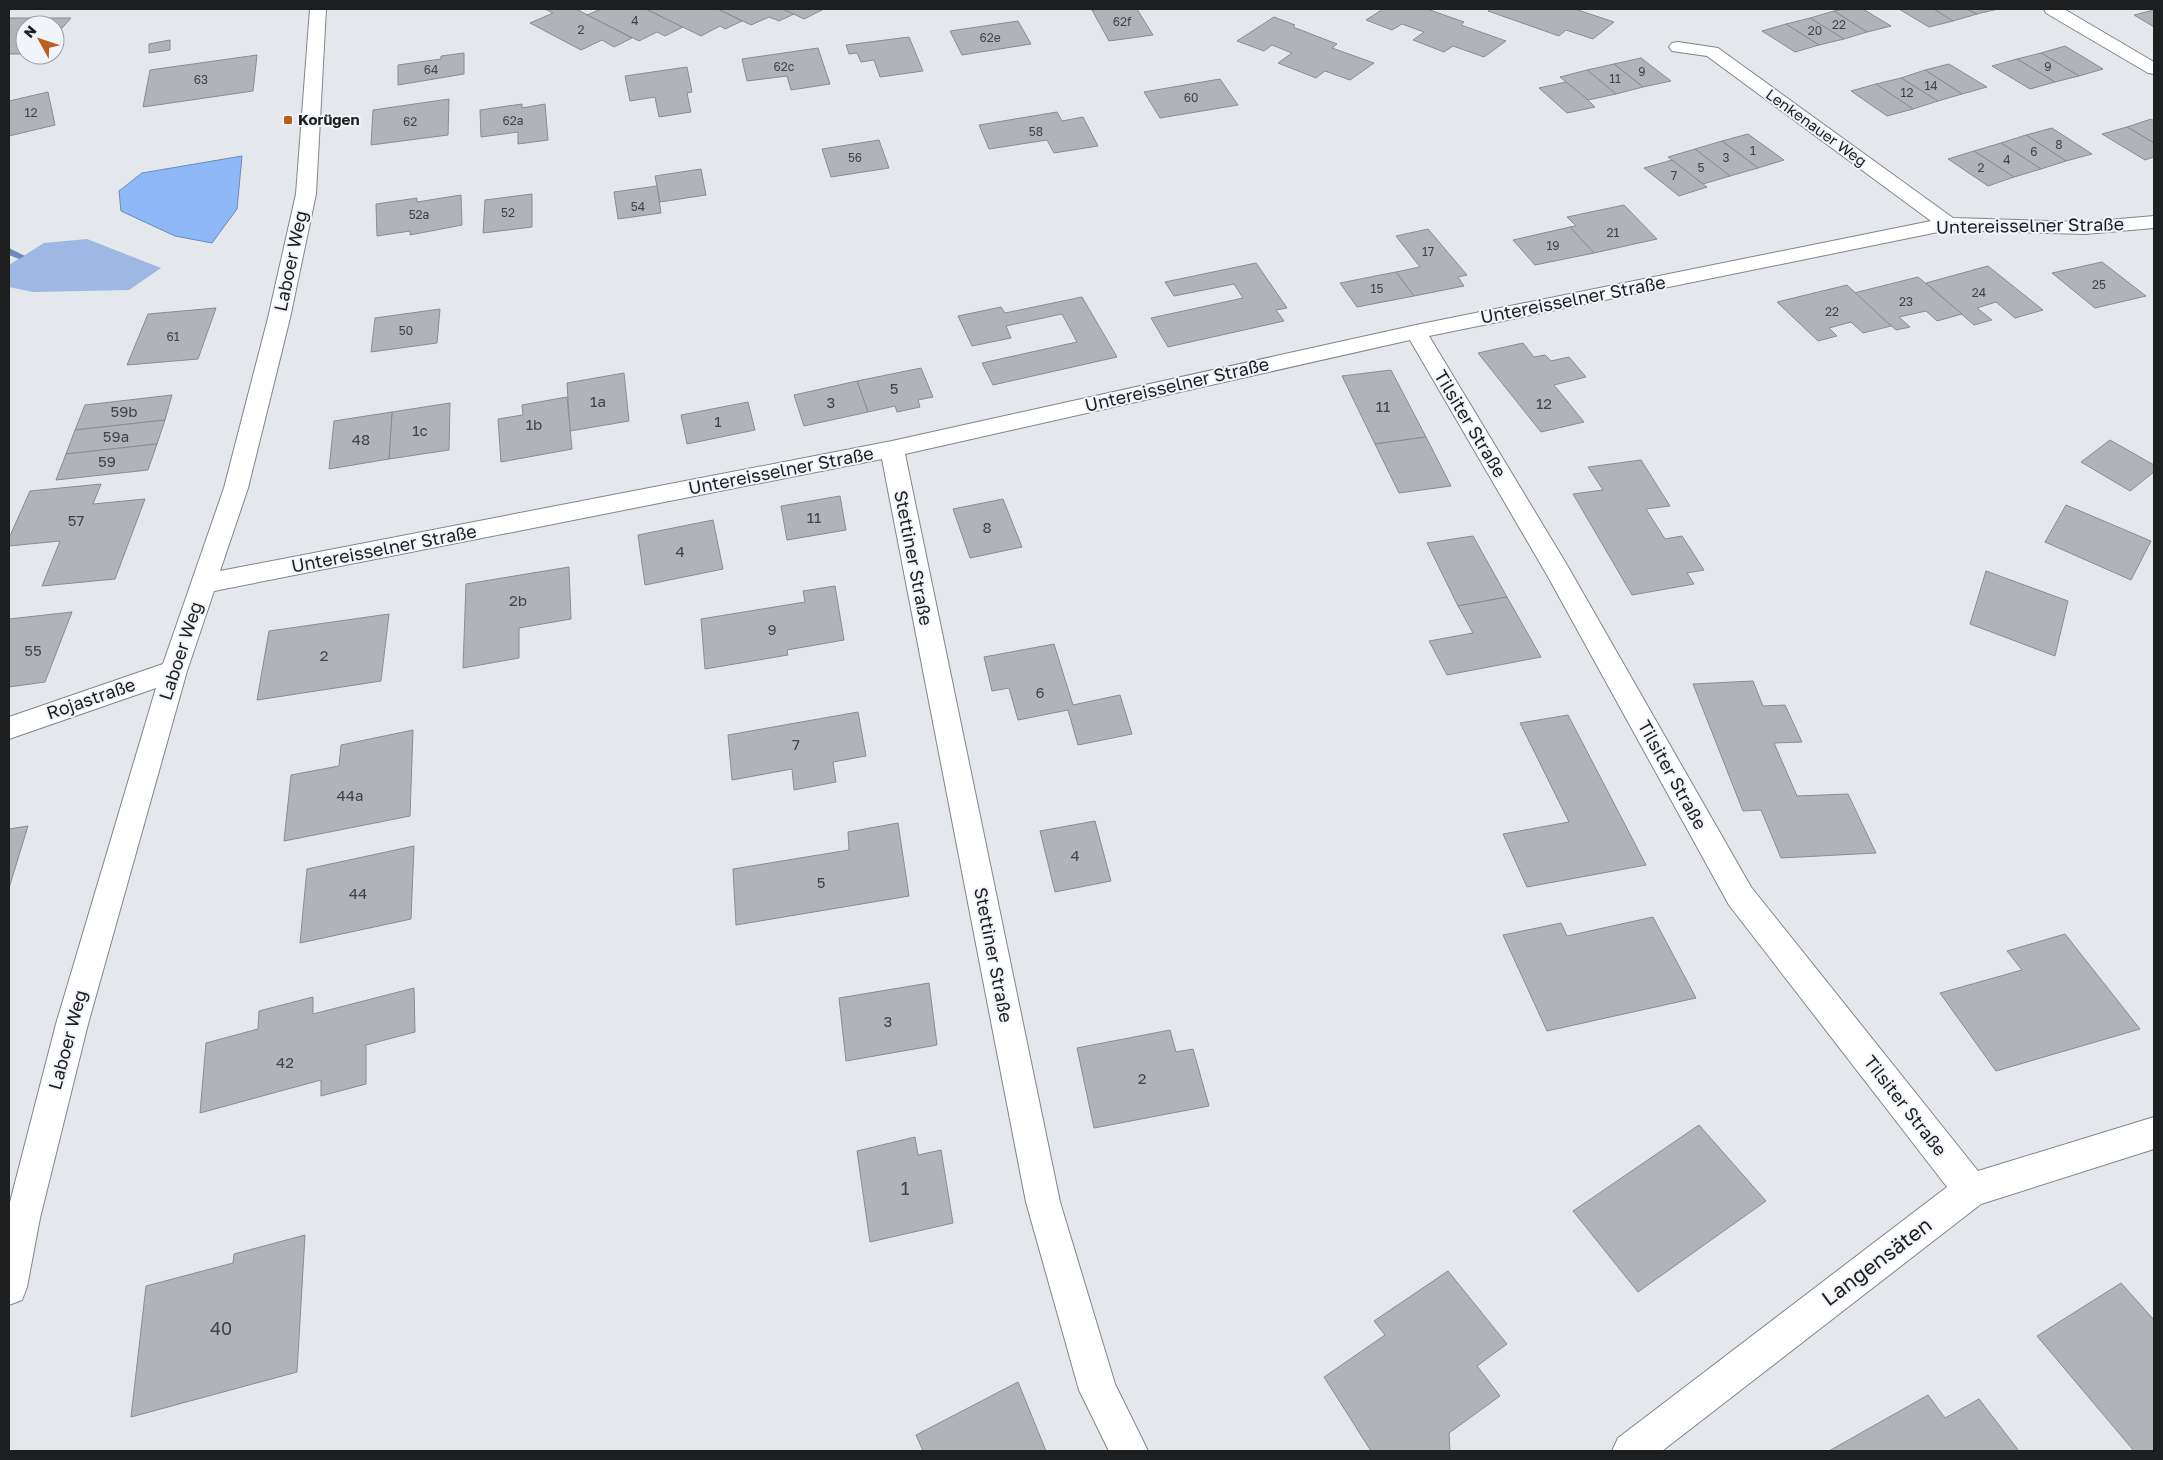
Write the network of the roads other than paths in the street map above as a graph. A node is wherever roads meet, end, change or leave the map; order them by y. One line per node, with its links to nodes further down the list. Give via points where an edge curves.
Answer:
1 (318, 9): 9 (street, Laboer Weg, via 306,194 236,488)
2 (2052, 9): 4 (street)
3 (1678, 47): 6 (street, Lenkenauer Weg, via 1712,52)
4 (2154, 69)
5 (2154, 222): 6 (street, Untereisselner Straße, via 2085,228)
6 (1948, 224): 7 (street, Untereisselner Straße)
7 (1416, 332): 8 (street, Untereisselner Straße); 13 (street, Tilsiter Straße, via 1558,572 1740,896)
8 (892, 449): 9 (street, Untereisselner Straße); 16 (street, Stettiner Straße, via 1043,1202 1098,1390)
9 (203, 584): 10 (street, Laboer Weg)
10 (174, 671): 11 (street, Rojastraße); 14 (street, Laboer Weg)
11 (9, 728)
12 (2154, 1133): 13 (street, Langensäten)
13 (1971, 1190): 17 (street, Langensäten)
14 (16, 1222): 15 (street, Laboer Weg)
15 (9, 1287)
16 (1129, 1451)
17 (1631, 1451)

